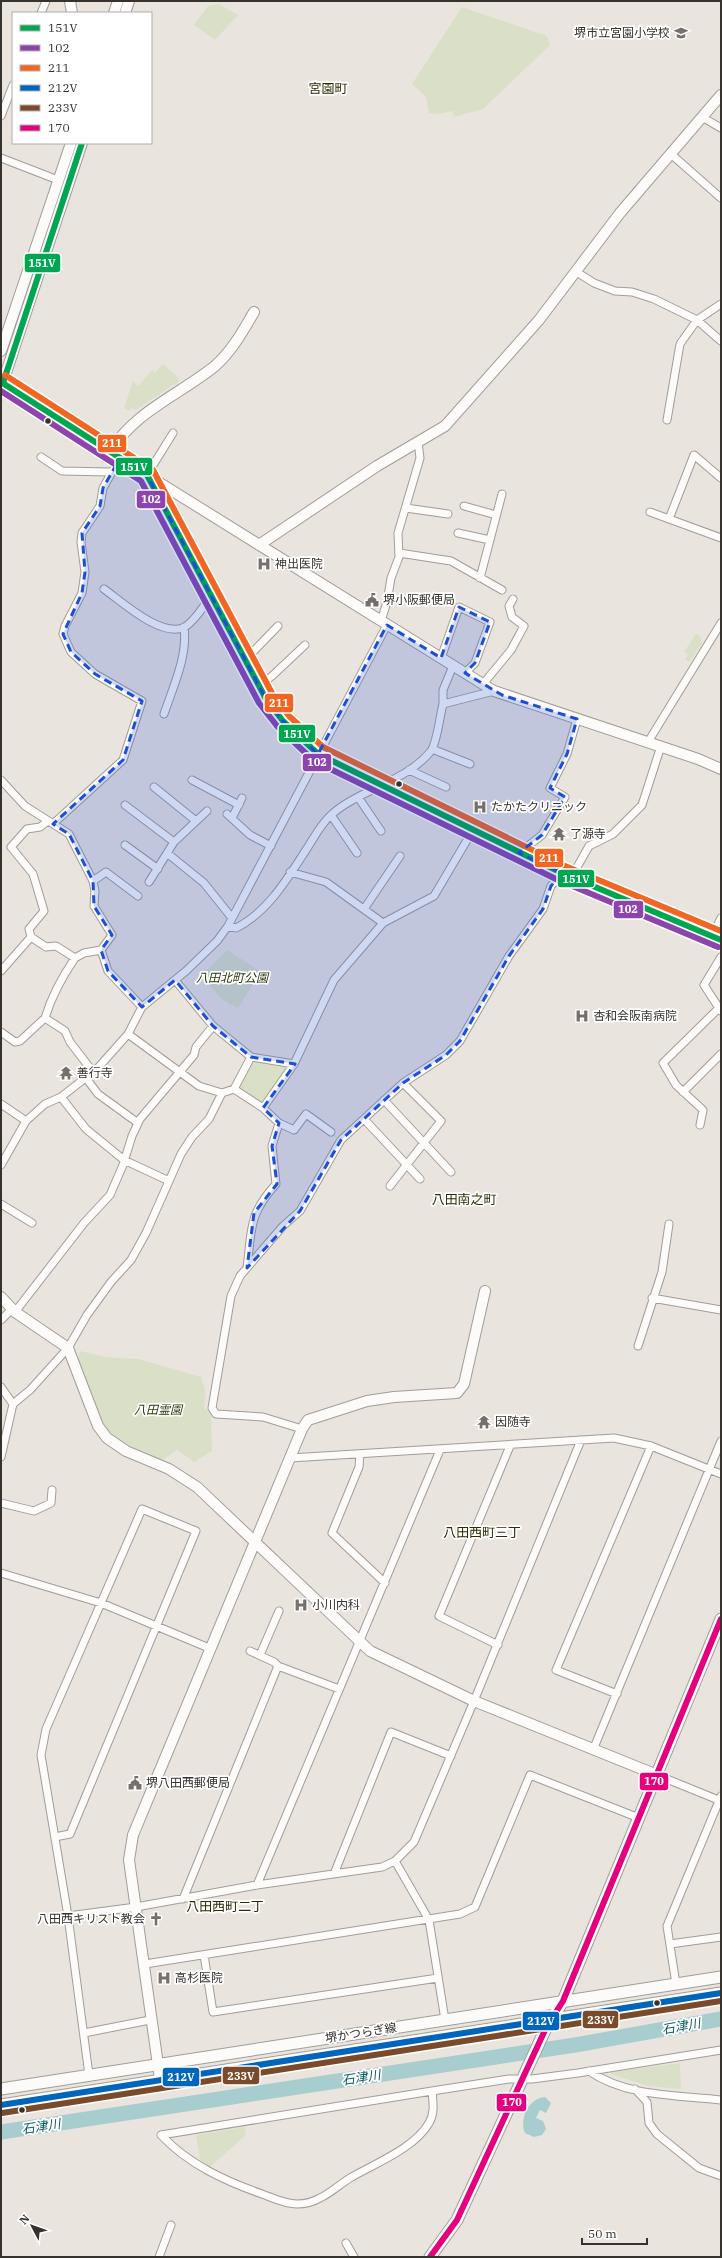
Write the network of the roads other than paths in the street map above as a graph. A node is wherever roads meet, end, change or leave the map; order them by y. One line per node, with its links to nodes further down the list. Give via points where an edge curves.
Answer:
1 (46, 1): 5 (street)
2 (70, 1): 6 (street)
3 (118, 1): 7 (street)
4 (129, 1): 8 (street)
5 (41, 12)
6 (72, 12)
7 (114, 12)
8 (125, 12)
9 (12, 88): 11 (street)
10 (721, 95): 12 (street)
11 (1, 116)
12 (702, 117): 13 (street); 16 (street)
13 (721, 128)
14 (71, 144): 18 (street)
15 (82, 144): 26 (street)
16 (670, 154): 19 (street); 20 (street)
17 (1, 158): 18 (street)
18 (58, 180): 25 (street)
19 (721, 198)
20 (575, 272): 23 (street, via 615,292 632,292 654,299); 29 (street, via 539,320 445,426)
21 (721, 304): 23 (street)
22 (254, 312): 30 (street, via 233,346 217,364 138,418)
23 (697, 320): 24 (street); 27 (street, via 680,344)
24 (721, 341)
25 (1, 351)
26 (2, 384): 30 (street)
27 (667, 420)
28 (172, 433): 34 (street)
29 (418, 442): 38 (street, via 420,458); 46 (street, via 377,466)
30 (110, 452): 32 (street)
31 (41, 457): 33 (street, via 62,471)
32 (120, 458): 33 (street); 34 (street)
33 (110, 472): 87 (street, via 103,488 100,506 82,534 85,572 82,593 63,634 71,652 95,674 142,701 123,760)
34 (146, 475): 46 (street); 51 (street)
35 (721, 478): 42 (street, via 694,455)
36 (502, 494): 41 (street)
37 (464, 506): 41 (street)
38 (406, 508): 40 (street); 47 (street, via 398,533)
39 (650, 512): 42 (street)
40 (448, 514)
41 (496, 515): 45 (street)
42 (669, 519): 44 (street)
43 (458, 533): 45 (street)
44 (721, 538)
45 (490, 540): 48 (street)
46 (259, 545): 53 (street)
47 (399, 553): 48 (street, via 451,562); 53 (street, via 391,578)
48 (480, 578): 50 (street)
49 (104, 589): 56 (street, via 150,621 168,629)
50 (502, 590)
51 (211, 595): 56 (street, via 205,607); 59 (street)
52 (513, 599): 62 (street, via 509,606 512,617 524,626 511,650)
53 (384, 623): 58 (street); 71 (street)
54 (721, 623): 68 (street)
55 (278, 626): 59 (street)
56 (184, 627): 66 (street, via 185,640 178,672)
57 (305, 645): 63 (street)
58 (441, 658): 60 (street); 61 (street, via 459,607 490,622 474,662)
59 (246, 659): 63 (street)
60 (453, 666): 61 (street); 65 (street, via 443,690)
61 (465, 673): 62 (street)
62 (483, 684): 64 (street)
63 (260, 685): 71 (street, via 266,699 283,721)
64 (494, 691): 65 (street); 67 (street)
65 (443, 704): 70 (street)
66 (164, 714)
67 (577, 719): 68 (street); 95 (street, via 567,754 550,788 565,797 542,835)
68 (648, 742): 69 (street)
69 (661, 746): 73 (street, via 698,758); 99 (street, via 642,805 613,834 589,846)
70 (432, 749): 72 (street); 74 (street)
71 (318, 754): 77 (street); 92 (street)
72 (470, 764)
73 (721, 769)
74 (409, 770): 77 (street); 79 (street)
75 (1, 780): 87 (street, via 25,806)
76 (192, 780): 83 (street)
77 (381, 784): 80 (street); 88 (street)
78 (154, 787): 86 (street)
79 (446, 787)
80 (358, 797): 85 (street); 89 (street)
81 (242, 798): 83 (street)
82 (125, 805): 90 (street)
83 (239, 805): 92 (street, via 229,816 250,835)
84 (207, 811): 86 (street)
85 (331, 815): 94 (street); 98 (street, via 319,828)
86 (196, 821): 90 (street)
87 (51, 822): 100 (street, via 69,834); 108 (street, via 27,829 11,847 33,874 44,911 29,929)
88 (473, 830): 95 (street); 106 (street, via 434,896)
89 (381, 831)
90 (174, 842): 93 (street)
91 (125, 845): 97 (street)
92 (271, 846): 104 (street)
93 (167, 853): 97 (street); 104 (street, via 204,883)
94 (357, 853)
95 (520, 853): 99 (street)
96 (400, 856): 103 (street)
97 (158, 869): 101 (street)
98 (290, 872): 103 (street, via 326,882); 107 (street, via 266,906 248,922 236,928)
99 (566, 876): 109 (street); 127 (street, via 551,886 543,909 510,956 460,1041 446,1055)
100 (93, 881): 102 (street, via 106,872); 110 (street, via 94,906 112,935)
101 (149, 882)
102 (138, 896)
103 (364, 909): 106 (street)
104 (232, 918): 107 (street)
105 (721, 918): 109 (street)
106 (383, 924): 123 (street, via 334,980)
107 (228, 926): 114 (street, via 217,941)
108 (31, 936): 112 (street, via 46,947 56,946); 113 (street)
109 (716, 938)
110 (101, 950): 112 (street, via 84,953); 115 (street, via 108,971)
111 (721, 957): 116 (street, via 704,985)
112 (75, 958): 117 (street, via 50,1001)
113 (1, 972)
114 (175, 980): 115 (street); 118 (street)
115 (142, 1007): 120 (street)
116 (720, 1009): 129 (street, via 663,1063 676,1085)
117 (45, 1018): 119 (street, via 20,1042 15,1042); 124 (street, via 65,1031 70,1042)
118 (213, 1026): 122 (street); 125 (street)
119 (1, 1032)
120 (128, 1034): 124 (street); 125 (street)
121 (721, 1054): 129 (street)
122 (252, 1057): 123 (street); 128 (street)
123 (294, 1064): 134 (street)
124 (93, 1072): 126 (street)
125 (180, 1072): 130 (street, via 199,1086); 137 (street)
126 (86, 1078): 131 (street); 137 (street, via 98,1094)
127 (404, 1084): 132 (street); 141 (street, via 441,1121)
128 (234, 1089): 130 (street); 134 (street)
129 (684, 1092): 139 (street, via 703,1110)
130 (222, 1093): 147 (street, via 209,1119 192,1137 181,1154)
131 (61, 1097): 136 (street, via 45,1104); 142 (street, via 86,1129)
132 (384, 1100): 135 (street); 141 (street)
133 (1, 1104): 136 (street)
134 (263, 1108): 138 (street)
135 (364, 1119): 144 (street); 152 (street, via 341,1140 300,1211 283,1226)
136 (26, 1121): 143 (street)
137 (138, 1123): 142 (street)
138 (279, 1123): 140 (street, via 294,1130 306,1114); 152 (street, via 272,1146 276,1184 254,1213)
139 (700, 1125)
140 (331, 1132)
141 (424, 1142): 144 (street); 145 (street)
142 (124, 1160): 147 (street); 157 (street, via 110,1194)
143 (1, 1165)
144 (406, 1165): 146 (street); 148 (street)
145 (451, 1172)
146 (420, 1179)
147 (169, 1181): 160 (street, via 131,1260 91,1309)
148 (390, 1186)
149 (1, 1204): 150 (street)
150 (32, 1223)
151 (669, 1224): 155 (street, via 662,1272)
152 (247, 1268): 163 (street, via 230,1296 212,1408 216,1414 263,1417)
153 (485, 1291): 163 (street, via 464,1384 458,1394 367,1401 308,1420)
154 (1, 1297): 157 (street)
155 (652, 1298): 156 (street); 159 (street)
156 (721, 1310)
157 (14, 1311): 158 (street); 160 (street)
158 (1, 1320)
159 (638, 1346)
160 (68, 1348): 162 (street, via 30,1390); 176 (street, via 98,1426 107,1438 126,1451 169,1469 198,1486)
161 (1, 1387): 162 (street)
162 (13, 1404): 170 (street)
163 (302, 1429): 171 (street)
164 (581, 1440): 166 (street); 167 (street, via 614,1438); 184 (street)
165 (721, 1442): 172 (street)
166 (510, 1446): 168 (street); 184 (street, via 439,1616)
167 (651, 1446): 172 (street); 190 (street, via 556,1670)
168 (440, 1450): 169 (street); 178 (street)
169 (360, 1454): 171 (street); 178 (street, via 359,1467 332,1532)
170 (1, 1457)
171 (290, 1458): 176 (street)
172 (710, 1469): 173 (street); 190 (street)
173 (721, 1474)
174 (52, 1490): 175 (street, via 51,1503 34,1511)
175 (1, 1503)
176 (254, 1541): 183 (street); 185 (street)
177 (1, 1573): 179 (street)
178 (385, 1583): 183 (street)
179 (101, 1604): 182 (street); 182 (street, via 142,1509 196,1531); 197 (street, via 46,1729 42,1744 41,1755)
180 (279, 1611): 187 (street)
181 (721, 1619): 194 (main road)
182 (157, 1626): 185 (street); 197 (street, via 70,1834)
183 (360, 1643): 189 (street); 191 (street, via 370,1651)
184 (498, 1645): 191 (street)
185 (210, 1648): 202 (street, via 133,1835 129,1860)
186 (250, 1651): 187 (street)
187 (260, 1655): 188 (street)
188 (278, 1666): 189 (street); 201 (street)
189 (339, 1689): 200 (street)
190 (617, 1694): 192 (street)
191 (474, 1701): 192 (street); 193 (street)
192 (593, 1750): 194 (street)
193 (451, 1756): 198 (street, via 414,1842); 199 (street, via 392,1732)
194 (657, 1775): 195 (street); 196 (main road)
195 (720, 1799): 206 (street, via 667,1926)
196 (639, 1818): 204 (street, via 530,1775 475,1906 460,1914); 213 (main road)
197 (55, 1837): 203 (street)
198 (395, 1861): 199 (street, via 382,1867); 204 (street)
199 (334, 1874): 200 (street)
200 (257, 1885): 201 (street)
201 (183, 1899): 202 (street)
202 (136, 1907): 203 (street); 208 (street)
203 (68, 1916): 217 (street)
204 (429, 1920): 207 (street); 210 (street)
205 (721, 1936): 206 (street)
206 (670, 1944): 211 (street)
207 (204, 1955): 208 (street); 210 (street, via 213,2012)
208 (145, 1964): 215 (street)
209 (721, 1977): 211 (main road, 堺かつらぎ線)
210 (438, 1978): 216 (street)
211 (676, 1984): 213 (main road, 堺かつらぎ線)
212 (721, 1993): 214 (main road, 堺かつらぎ線)
213 (563, 2001): 214 (main road); 216 (main road, 堺かつらぎ線)
214 (552, 2018): 222 (main road); 223 (main road, 堺かつらぎ線)
215 (150, 2020): 217 (street); 219 (street)
216 (445, 2020): 219 (main road, 堺かつらぎ線)
217 (84, 2033): 221 (street)
218 (721, 2050): 220 (street)
219 (157, 2064): 221 (main road, 堺かつらぎ線); 223 (street)
220 (589, 2071): 222 (street); 225 (street, via 602,2080)
221 (89, 2075): 224 (main road, 堺かつらぎ線)
222 (525, 2075): 226 (street, via 509,2080); 234 (main road, via 457,2220)
223 (160, 2079): 228 (main road, 堺かつらぎ線)
224 (1, 2089)
225 (635, 2089): 227 (street, via 656,2095); 229 (street, via 647,2102 649,2123 657,2134 699,2168)
226 (432, 2091): 226 (street, via 200,2129 161,2135 170,2145 223,2180 283,2202 308,2203 321,2198 348,2179 402,2149 421,2133 429,2124 434,2110)
227 (721, 2100)
228 (1, 2105)
229 (721, 2176)
230 (171, 2226): 232 (street)
231 (346, 2243): 233 (street)
232 (159, 2257)
233 (354, 2257)
234 (430, 2257)

